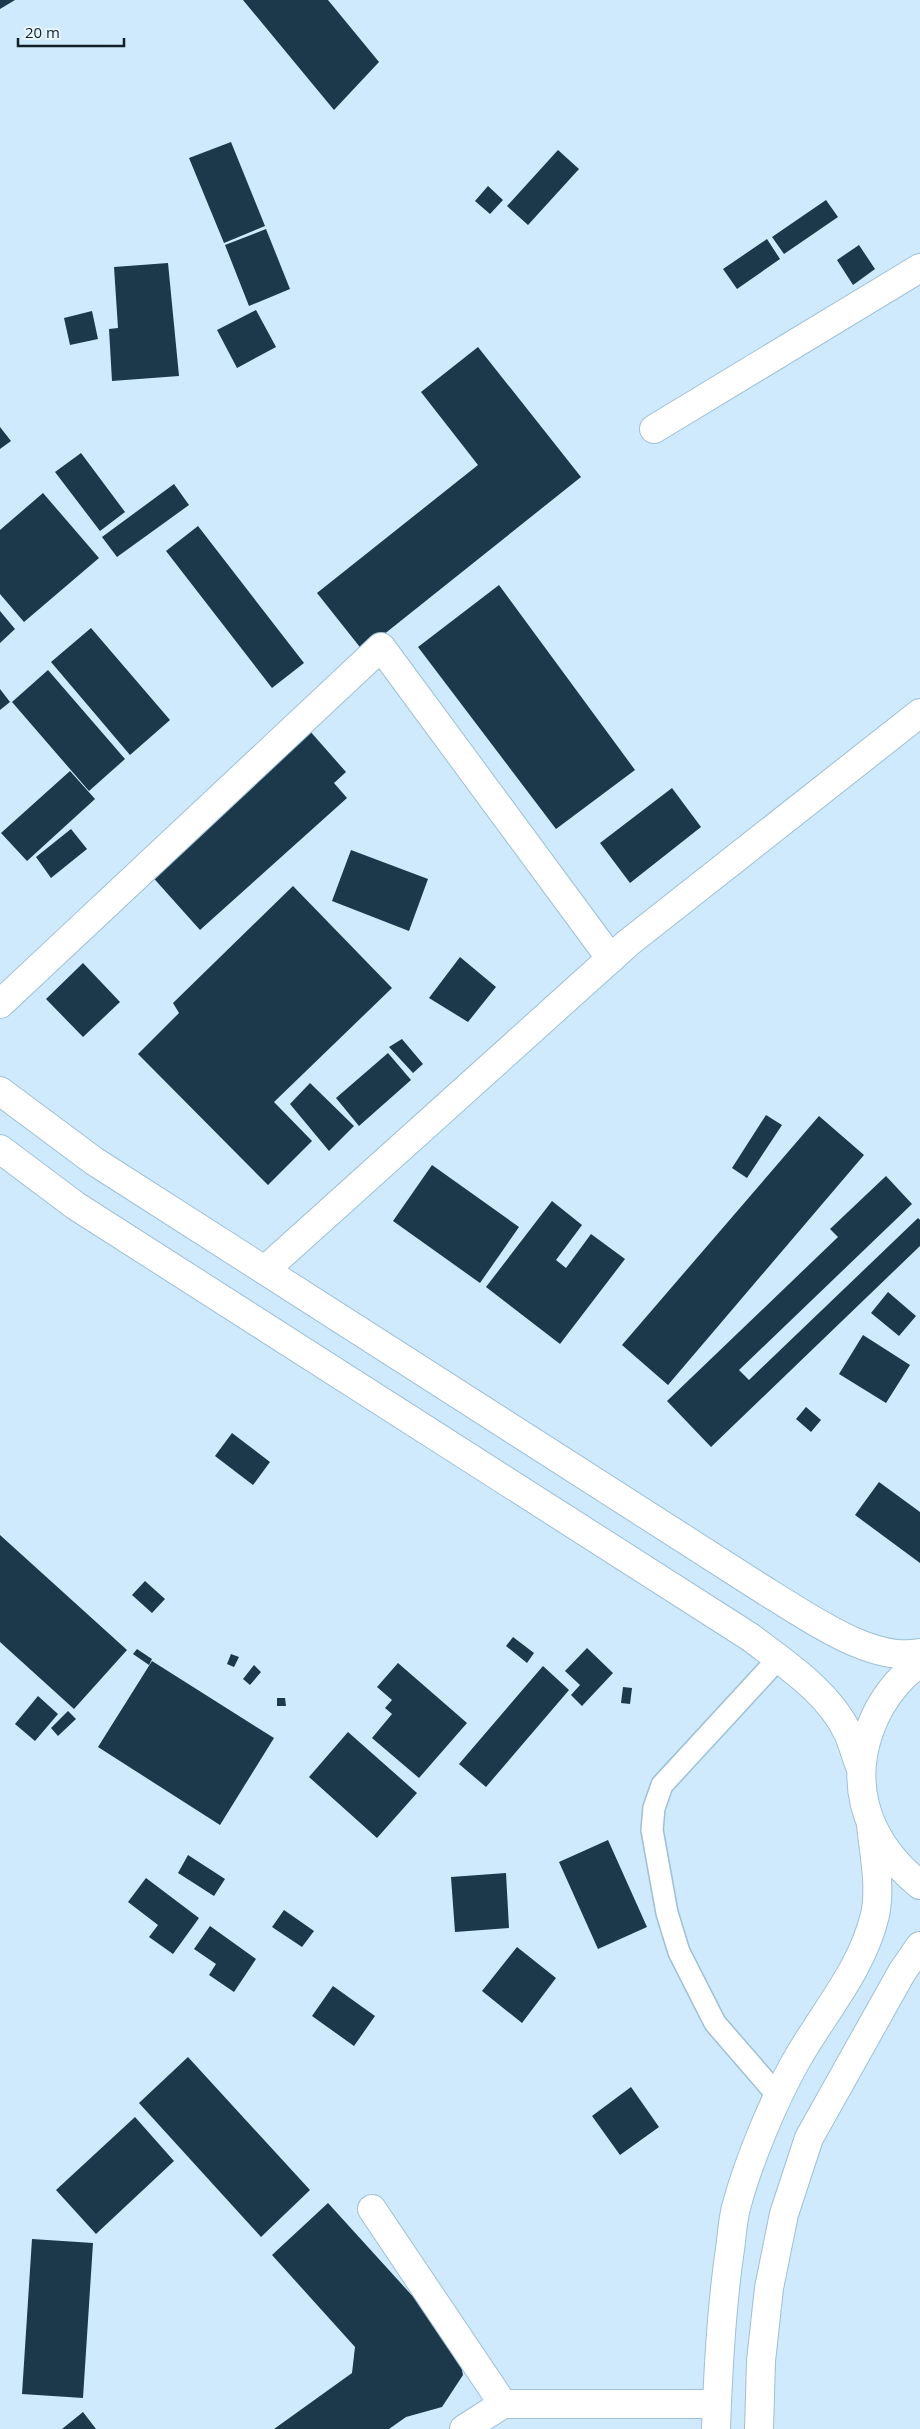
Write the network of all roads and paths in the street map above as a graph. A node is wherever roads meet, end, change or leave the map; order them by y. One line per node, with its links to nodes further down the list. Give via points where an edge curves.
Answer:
1 (920, 268): 2 (street)
2 (654, 429)
3 (920, 713): 4 (street)
4 (611, 959): 5 (street, via 381,647); 8 (street)
5 (0, 1004)
6 (0, 1091): 8 (street, via 94,1161)
7 (0, 1149): 10 (street, via 76,1206 750,1637)
8 (265, 1270): 9 (street, via 766,1592 880,1651 907,1656)
9 (920, 1654)
10 (778, 1659): 12 (street, via 829,1705 847,1731); 16 (lane, via 662,1785 654,1808 652,1830 667,1913 679,1952 715,2023)
11 (920, 1664): 12 (street, via 887,1694 869,1729)
12 (861, 1769): 13 (street, via 863,1797)
13 (871, 1825): 14 (street, via 891,1859); 16 (street, via 877,1880 875,1914 866,1944 840,1993 796,2061)
14 (920, 1885)
15 (920, 1946): 21 (street, via 902,1972 809,2138 792,2189 768,2288 760,2370)
16 (779, 2097): 19 (street, via 736,2204 725,2286)
17 (372, 2209): 18 (street)
18 (503, 2404): 19 (street); 20 (street)
19 (716, 2417)
20 (464, 2429)
21 (759, 2429)

